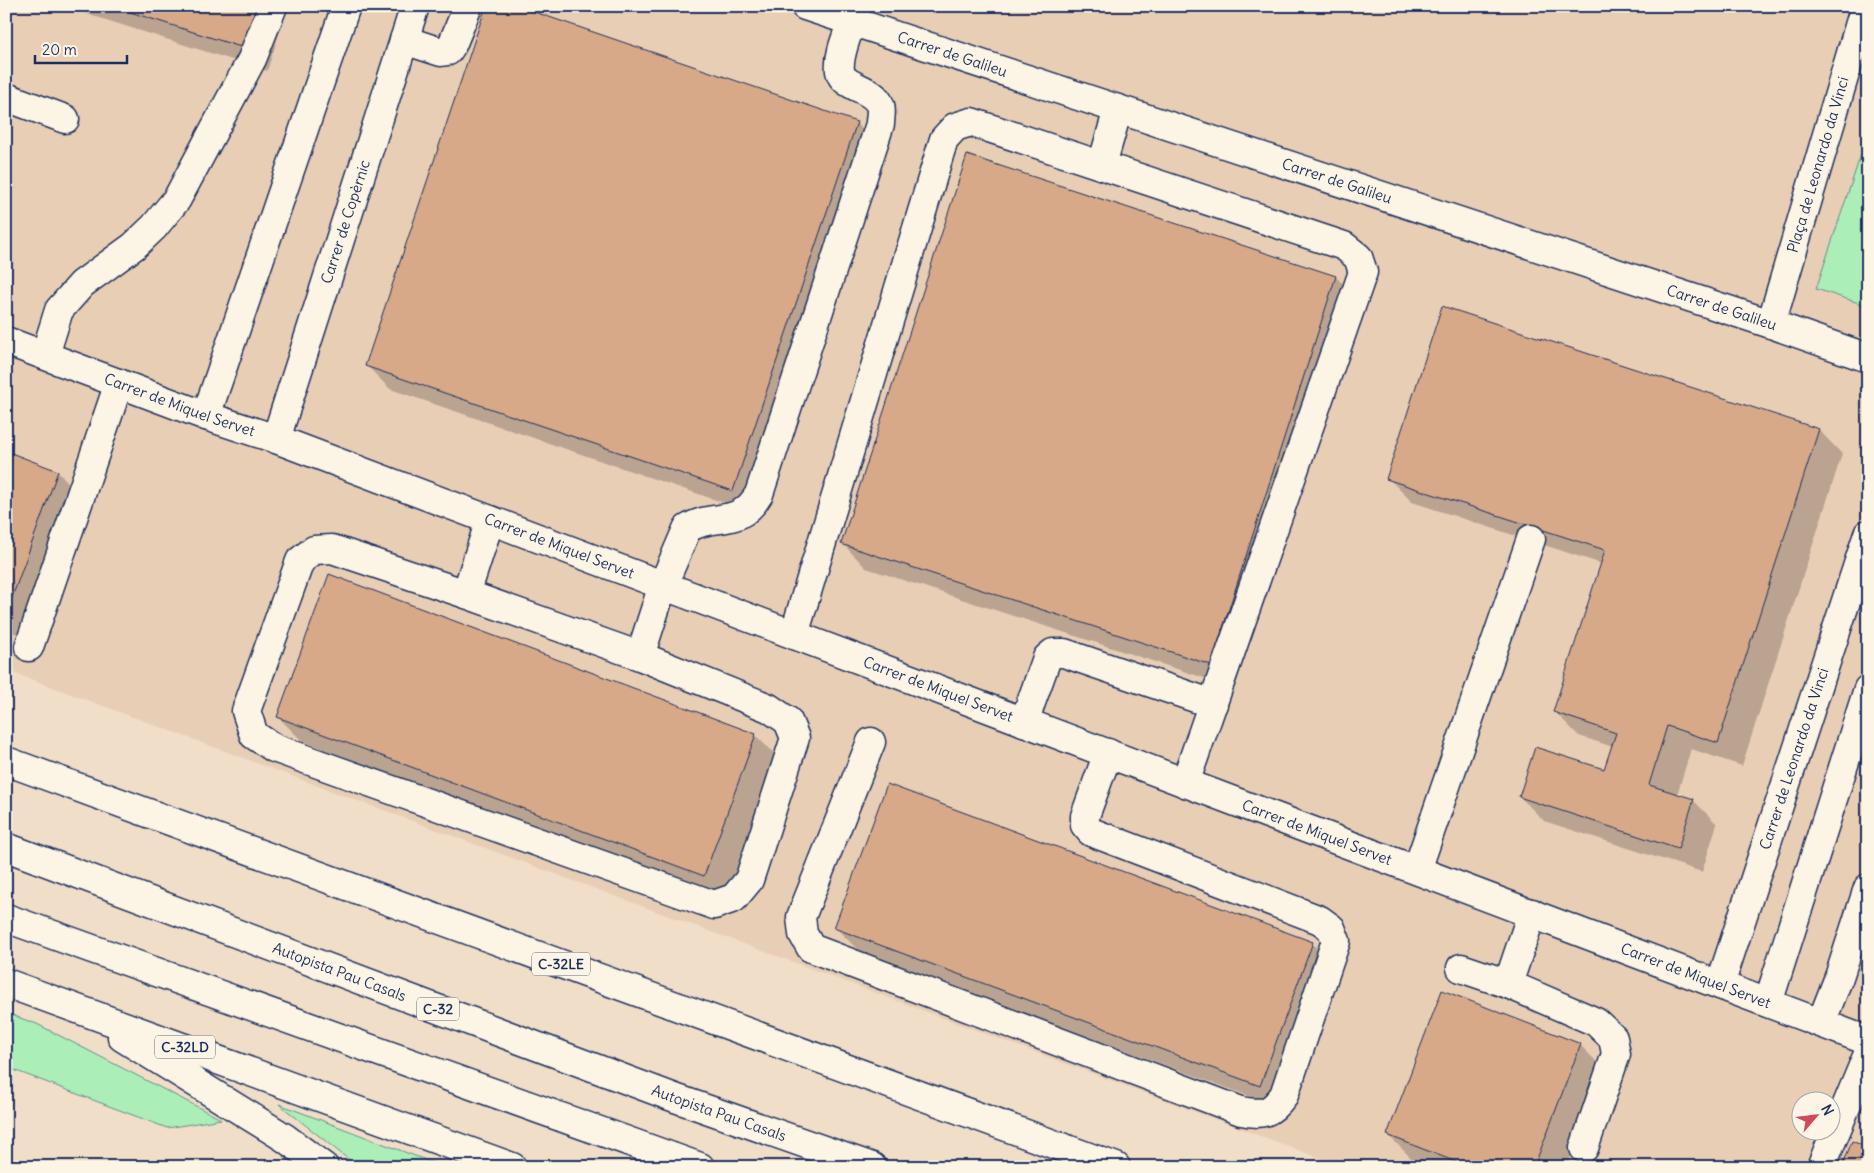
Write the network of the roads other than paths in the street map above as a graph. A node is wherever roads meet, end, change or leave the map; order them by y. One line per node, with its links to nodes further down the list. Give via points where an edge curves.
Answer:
1 (273, 6): 15 (main road, via 252,59 177,199 134,246 82,284 59,310)
2 (346, 6): 18 (main road)
3 (415, 6): 8 (main road, Carrer de Copèrnic)
4 (468, 6): 8 (main road, via 448,51 441,52)
5 (805, 6): 7 (main road, Carrer de Galileu)
6 (1866, 6): 13 (main road, Plaça de Leonardo da Vinci)
7 (852, 21): 10 (main road, Carrer de Galileu); 23 (main road, via 840,71 845,80 873,94 881,106 880,124 758,494 752,506 743,513 729,519 693,525 687,530)
8 (404, 40): 19 (main road, Carrer de Copèrnic)
9 (6, 97): 11 (main road)
10 (1118, 109): 12 (main road); 13 (main road, Carrer de Galileu)
11 (65, 118)
12 (1102, 166): 25 (main road, via 971,122 955,126 944,140); 29 (main road, via 1344,246 1358,257 1363,272)
13 (1771, 324): 16 (main road, Carrer de Galileu)
14 (6, 341): 15 (main road, Carrer de Miquel Servet)
15 (45, 355): 17 (main road, Carrer de Miquel Servet)
16 (1868, 358)
17 (118, 383): 18 (main road, Carrer de Miquel Servet); 26 (main road)
18 (206, 416): 19 (main road, Carrer de Miquel Servet)
19 (276, 439): 20 (main road, Carrer de Miquel Servet)
20 (490, 520): 23 (main road, Carrer de Miquel Servet); 24 (main road)
21 (1868, 534): 43 (main road, Carrer de Leonardo da Vinci)
22 (1531, 539): 36 (main road)
23 (663, 585): 25 (main road, Carrer de Miquel Servet); 27 (main road)
24 (466, 594): 27 (main road); 27 (main road, via 332,549 314,550 300,561 246,711 254,735 274,748 714,905 734,898 748,880 795,738 788,721 769,708)
25 (794, 635): 30 (main road, Carrer de Miquel Servet)
26 (29, 647)
27 (640, 656)
28 (1868, 689): 44 (main road)
29 (1213, 704): 30 (main road, via 1064,652 1047,658); 34 (main road)
30 (1024, 722): 32 (main road, Carrer de Miquel Servet)
31 (871, 742): 32 (main road, via 801,917 803,934 811,948 1241,1111 1259,1114 1274,1108 1284,1095 1336,941 1331,928 1320,920 1091,832 1084,816)
32 (1108, 753): 34 (main road, Carrer de Miquel Servet)
33 (6, 762): 57 (main road, C-32LE)
34 (1186, 783): 36 (main road, Carrer de Miquel Servet)
35 (6, 847): 56 (main road, Autopista Pau Casals / C-32, via 675,1098)
36 (1418, 870): 38 (main road, Carrer de Miquel Servet)
37 (1868, 888): 46 (main road)
38 (1532, 913): 42 (main road); 43 (main road, Carrer de Miquel Servet)
39 (6, 918): 50 (main road)
40 (1461, 968): 42 (main road)
41 (6, 983): 45 (main road, C-32LD)
42 (1508, 984): 51 (main road, via 1596,1022 1613,1038 1616,1054)
43 (1720, 985): 44 (main road, Carrer de Miquel Servet)
44 (1768, 1003): 46 (main road, Carrer de Miquel Servet)
45 (72, 1006): 52 (main road, via 285,1138); 53 (main road, C-32LD)
46 (1821, 1023): 47 (main road, Carrer de Miquel Servet)
47 (1868, 1040)
48 (1868, 1054): 49 (main road)
49 (1859, 1100): 58 (main road)
50 (599, 1129): 54 (main road); 55 (main road)
51 (1584, 1148)
52 (324, 1167)
53 (512, 1167)
54 (680, 1167)
55 (700, 1167)
56 (872, 1167)
57 (1116, 1167)
58 (1821, 1167)

